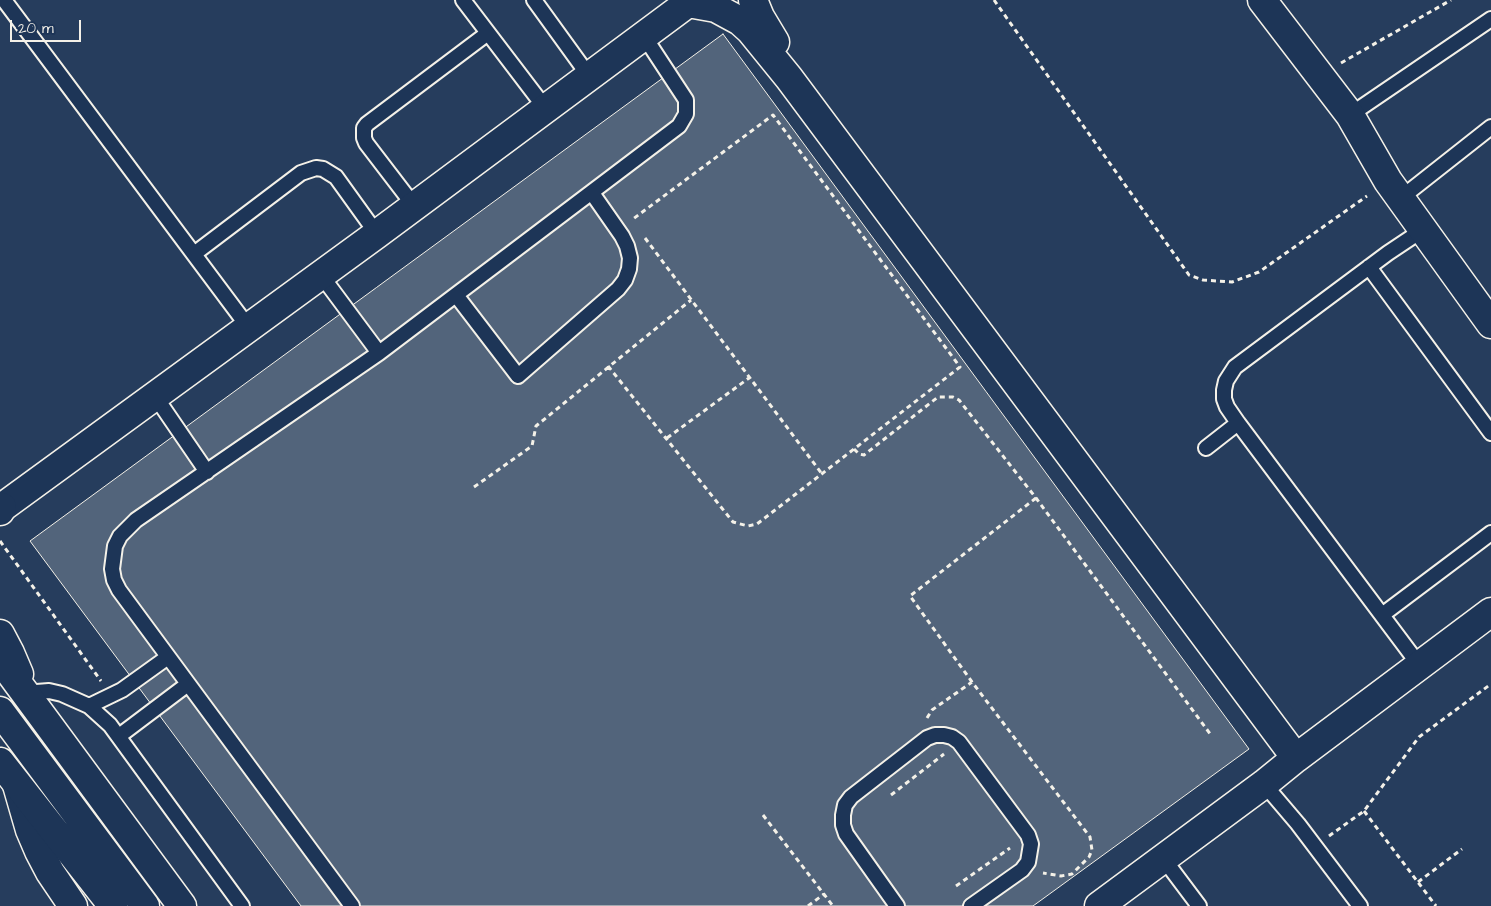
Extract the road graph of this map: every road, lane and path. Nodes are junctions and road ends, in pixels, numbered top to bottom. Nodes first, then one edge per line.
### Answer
1 (4, 0) edge
2 (463, 0) edge
3 (534, 0) edge
4 (753, 0) edge
5 (994, 0) edge
6 (1262, 0) edge
7 (1451, 0) edge
8 (690, 1) edge
9 (1491, 19) edge
10 (488, 33) junction
11 (644, 36) junction
12 (589, 76) junction
13 (1318, 76) junction
14 (789, 78) junction
15 (546, 109) junction
16 (1350, 115) junction
17 (1491, 127) edge
18 (1395, 189) junction
19 (592, 192) junction
20 (415, 206) junction
21 (632, 220) junction
22 (1424, 229) junction
23 (618, 230) junction
24 (378, 234) junction
25 (194, 254) junction
26 (1369, 267) junction
27 (321, 275) junction
28 (456, 296) junction
29 (691, 300) junction
30 (1491, 324) edge
31 (249, 328) junction
32 (379, 353) junction
33 (608, 366) junction
34 (749, 378) junction
35 (155, 396) junction
36 (1238, 423) junction
37 (1491, 433) edge
38 (667, 438) junction
39 (1206, 448) dead end
40 (854, 449) junction
41 (207, 472) junction
42 (822, 474) junction
43 (474, 487) dead end
44 (1036, 498) junction
45 (1, 509) edge
46 (1491, 532) edge
47 (0, 542) edge
48 (1491, 612) edge
49 (1382, 615) junction
50 (0, 634) edge
51 (168, 657) junction
52 (0, 659) edge
53 (1420, 666) junction
54 (972, 682) junction
55 (188, 684) junction
56 (1491, 684) edge
57 (24, 693) junction
58 (111, 696) junction
59 (89, 706) junction
60 (0, 711) edge
61 (1211, 735) dead end
62 (119, 736) junction
63 (927, 738) junction
64 (960, 742) junction
65 (1296, 758) junction
66 (0, 762) edge
67 (1264, 784) junction
68 (17, 785) junction
69 (891, 795) dead end
70 (1364, 811) junction
71 (764, 816) dead end
72 (1028, 835) junction
73 (1314, 846) junction
74 (1462, 849) dead end
75 (1163, 858) junction
76 (1022, 870) junction
77 (1418, 882) junction
78 (956, 886) dead end
79 (824, 894) junction
80 (73, 906) edge
81 (113, 906) edge
82 (145, 906) edge
83 (182, 906) edge
84 (242, 906) edge
85 (352, 906) edge
86 (808, 906) edge
87 (833, 906) edge
88 (897, 906) edge
89 (971, 906) edge
90 (1099, 906) edge
91 (1199, 906) edge
92 (1360, 906) edge
93 (1436, 906) edge

1 - 25 lane
2 - 10 lane
3 - 12 lane
4 - 14 street
5 - 18 path
6 - 13 street
7 - 13 path
8 - 11 street
8 - 14 street
9 - 16 lane
10 - 15 lane
10 - 20 lane
11 - 12 street
11 - 19 lane
12 - 15 street
13 - 16 street
14 - 65 street
15 - 20 street
16 - 18 street
17 - 18 lane
18 - 22 street
19 - 23 lane
19 - 28 lane
20 - 24 street
21 - 23 path
21 - 29 path
21 - 40 path
22 - 26 lane
22 - 30 street
23 - 28 lane
24 - 25 lane
24 - 27 street
25 - 31 lane
26 - 36 lane
26 - 37 lane
27 - 31 street
27 - 32 lane
28 - 32 lane
29 - 33 path
29 - 34 path
31 - 35 street
32 - 41 lane
33 - 38 path
33 - 43 path
34 - 38 path
34 - 42 path
35 - 41 lane
35 - 45 street
36 - 39 lane
36 - 49 lane
38 - 42 path
40 - 42 path
40 - 44 path
41 - 51 lane
44 - 54 path
44 - 61 path
46 - 49 lane
47 - 58 path
48 - 53 street
49 - 53 lane
50 - 57 street
51 - 55 lane
51 - 58 lane
52 - 57 street
53 - 65 street
54 - 63 path
54 - 76 path
55 - 62 lane
55 - 85 lane
56 - 70 path
57 - 59 lane
57 - 83 street
58 - 59 lane
59 - 62 lane
60 - 82 street
62 - 84 lane
63 - 64 lane
63 - 88 lane
64 - 69 path
64 - 72 lane
65 - 67 street
66 - 68 street
67 - 73 lane
67 - 75 street
68 - 80 street
68 - 81 street
70 - 73 path
70 - 77 path
71 - 79 path
72 - 76 lane
72 - 78 path
73 - 92 lane
74 - 77 path
75 - 90 street
75 - 91 lane
76 - 89 lane
77 - 93 path
79 - 86 path
79 - 87 path

